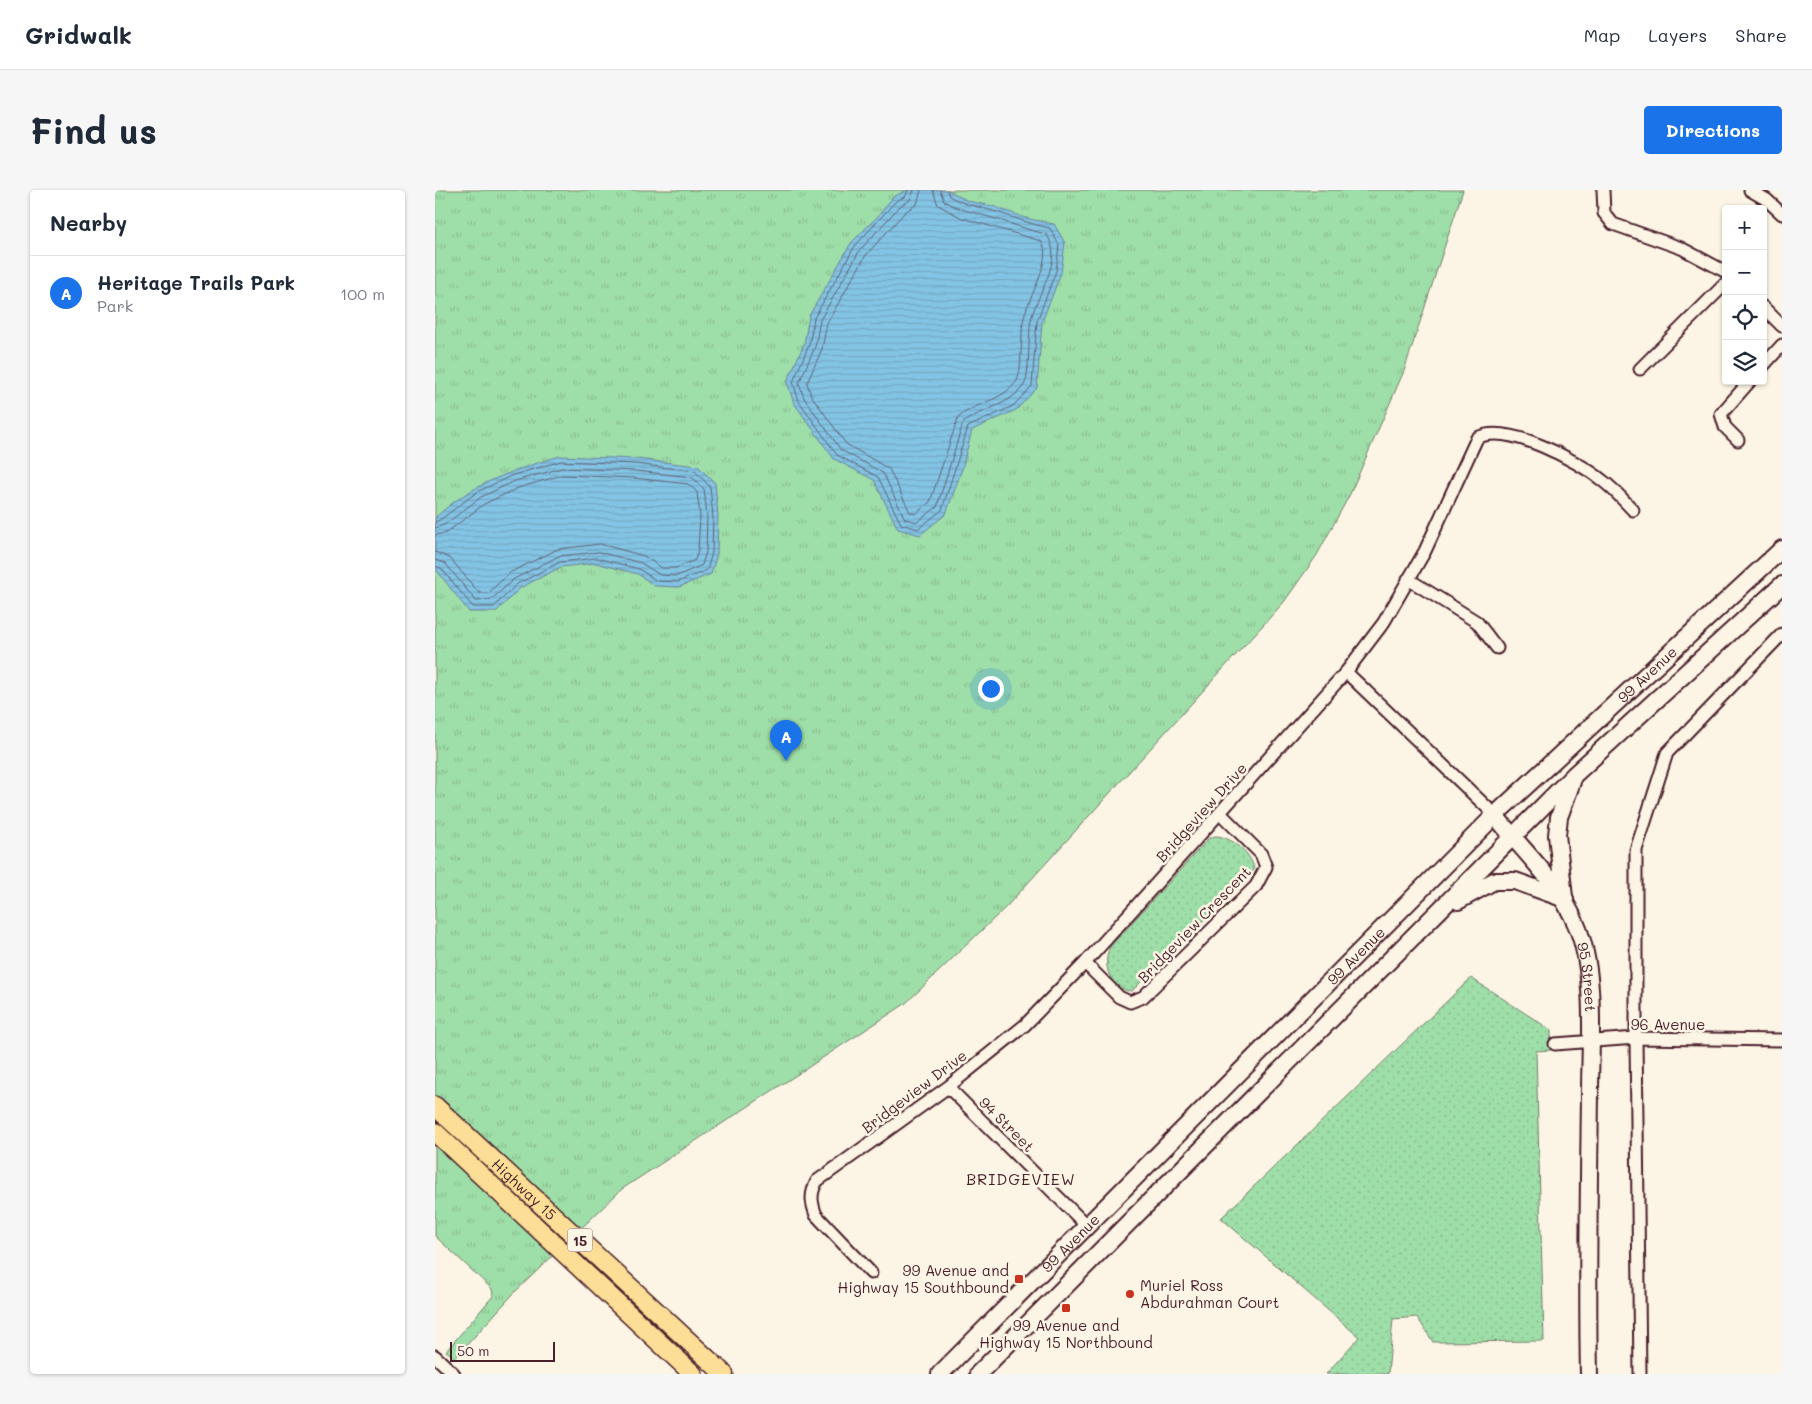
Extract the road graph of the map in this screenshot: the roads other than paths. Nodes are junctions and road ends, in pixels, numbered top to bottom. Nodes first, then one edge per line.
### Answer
1 (1603, 190) edge
2 (1750, 190) edge
3 (1782, 214) edge
4 (1722, 270) edge
5 (1722, 287) edge
6 (1767, 311) edge
7 (1782, 326) edge
8 (1782, 345) edge
9 (1767, 362) edge
10 (1640, 369) dead end
11 (1746, 385) edge
12 (1738, 440) dead end
13 (1633, 510) dead end
14 (1782, 549) edge
15 (1408, 579) junction
16 (1782, 585) edge
17 (1782, 634) edge
18 (1497, 648) dead end
19 (1346, 672) junction
20 (1575, 775) junction
21 (1220, 814) junction
22 (1495, 815) junction
23 (1513, 838) junction
24 (1565, 900) junction
25 (1442, 909) junction
26 (1085, 963) junction
27 (1636, 1038) junction
28 (1782, 1040) edge
29 (1590, 1042) junction
30 (1555, 1044) dead end
31 (947, 1086) junction
32 (435, 1106) edge
33 (435, 1132) edge
34 (1087, 1226) junction
35 (871, 1273) dead end
36 (435, 1356) edge
37 (453, 1374) edge
38 (693, 1374) edge
39 (724, 1374) edge
40 (940, 1374) edge
41 (977, 1374) edge
42 (1589, 1374) edge
43 (1640, 1374) edge

1 - 4 street
2 - 3 street
5 - 10 street
6 - 7 street
8 - 9 street
11 - 12 street
13 - 15 street, Bridgeview Drive
14 - 22 main road, 99 Avenue
15 - 18 street
15 - 19 street, Bridgeview Drive
16 - 20 main road, 99 Avenue
17 - 27 street
19 - 21 street, Bridgeview Drive
19 - 22 street, 95 Street
20 - 23 main road, 99 Avenue
20 - 24 main road
21 - 26 street, Bridgeview Drive
21 - 26 street, Bridgeview Crescent
22 - 23 main road, 95 Street
22 - 34 main road, 99 Avenue
23 - 24 main road, 95 Street
23 - 25 main road, 99 Avenue
24 - 25 main road
24 - 29 main road, 95 Street
25 - 41 main road, 99 Avenue
26 - 31 street, Bridgeview Drive
27 - 28 street, 96 Avenue
27 - 29 street, 96 Avenue
27 - 43 street
29 - 30 street, 96 Avenue
29 - 42 main road, 95 Street
31 - 34 street, 94 Street
31 - 35 street, Bridgeview Drive
32 - 39 main road, Highway 15 / 15
33 - 38 main road, Highway 15
34 - 40 main road, 99 Avenue
36 - 37 street

